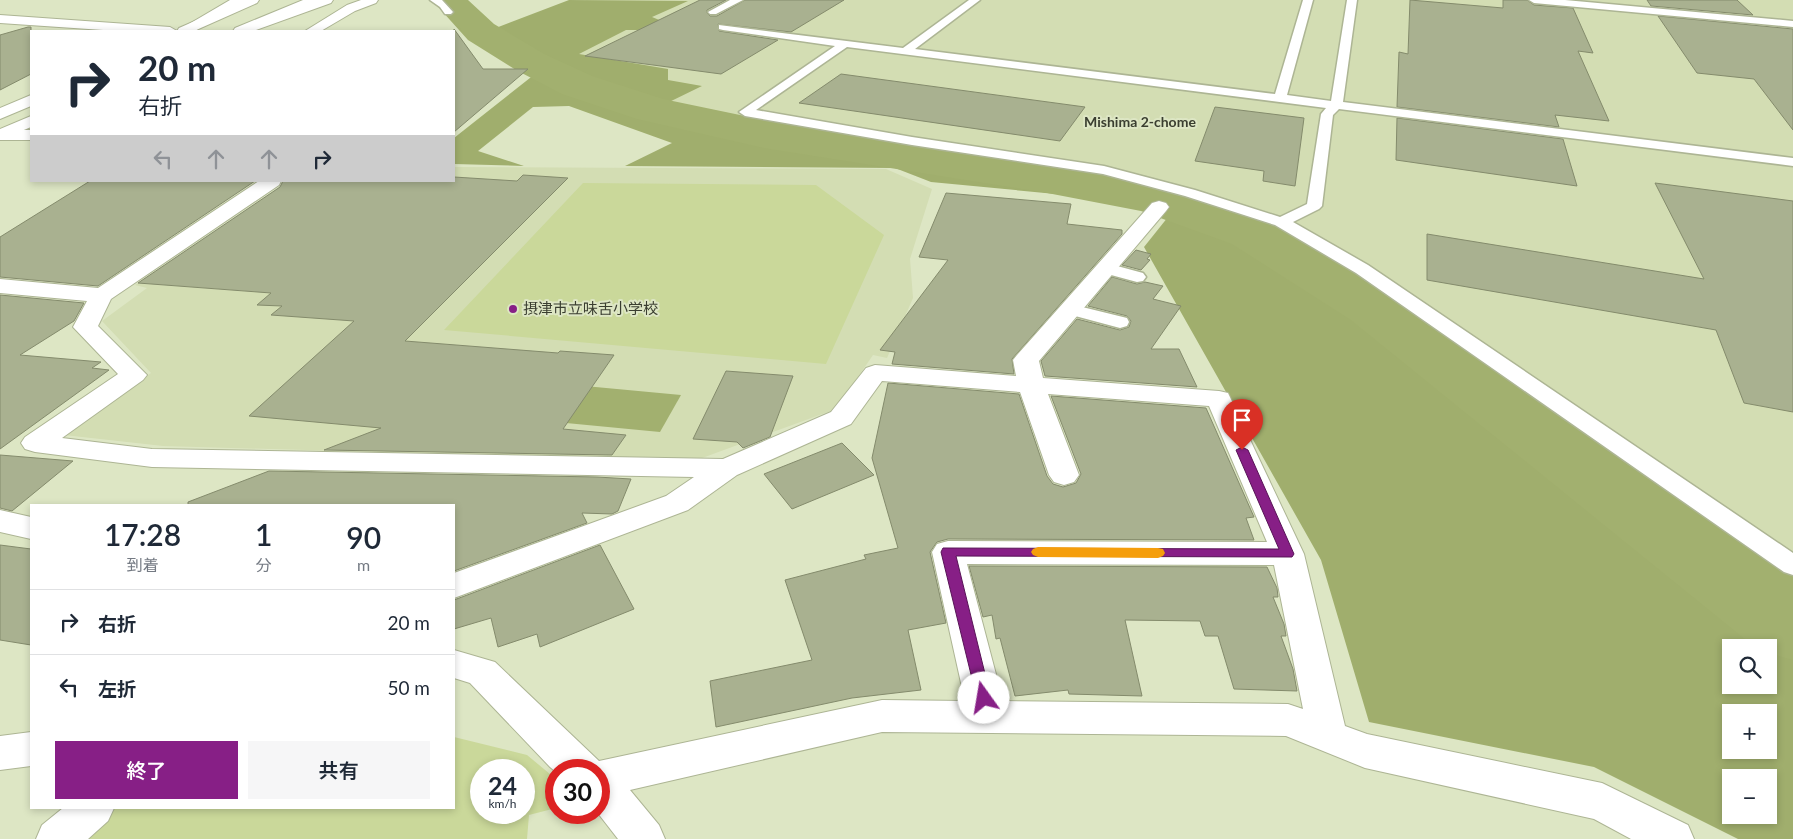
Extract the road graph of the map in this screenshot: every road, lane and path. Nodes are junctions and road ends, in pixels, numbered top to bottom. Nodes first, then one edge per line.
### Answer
1 (240, 0) edge
2 (253, 0) edge
3 (314, 0) edge
4 (327, 0) edge
5 (372, 0) edge
6 (435, 0) edge
7 (738, 0) edge
8 (975, 0) edge
9 (1308, 0) edge
10 (1352, 0) edge
11 (1534, 0) edge
12 (448, 12) dead end
13 (713, 12) dead end
14 (0, 19) edge
15 (39, 22) junction
16 (1793, 24) edge
17 (724, 28) dead end
18 (155, 30) edge
19 (186, 30) edge
20 (186, 30) edge
21 (243, 30) edge
22 (244, 30) edge
23 (314, 30) edge
24 (0, 34) edge
25 (846, 44) junction
26 (906, 51) junction
27 (1280, 98) junction
28 (30, 100) edge
29 (1336, 105) junction
30 (0, 114) edge
31 (30, 121) edge
32 (0, 135) edge
33 (30, 136) edge
34 (1793, 162) edge
35 (271, 182) edge
36 (1158, 207) dead end
37 (1280, 222) junction
38 (1106, 268) junction
39 (1137, 277) dead end
40 (0, 286) edge
41 (102, 295) junction
42 (1070, 309) junction
43 (1120, 322) dead end
44 (1031, 385) junction
45 (727, 468) junction
46 (1064, 475) dead end
47 (0, 521) edge
48 (30, 528) edge
49 (1288, 554) junction
50 (1793, 566) edge
51 (455, 586) edge
52 (455, 664) edge
53 (988, 717) junction
54 (1328, 736) junction
55 (30, 749) edge
56 (0, 753) edge
57 (568, 759) edge
58 (610, 777) edge
59 (610, 797) edge
60 (92, 809) edge
61 (57, 839) edge
62 (644, 839) edge
63 (1673, 839) edge

1 - 19 street
2 - 20 street
3 - 21 street
4 - 22 street
5 - 23 street
6 - 12 lane
7 - 13 lane
8 - 26 lane
9 - 27 lane
10 - 29 lane
11 - 16 lane
14 - 15 street
15 - 18 street
15 - 24 street
17 - 25 lane
25 - 26 lane
25 - 37 lane
26 - 27 lane
27 - 29 lane
28 - 30 street
29 - 34 lane
29 - 37 lane
31 - 32 street
32 - 33 street
35 - 41 street
36 - 38 street
37 - 50 lane
38 - 39 lane
38 - 42 street
40 - 41 street
41 - 45 street
42 - 43 lane
42 - 44 street
44 - 45 street
44 - 46 street
44 - 49 street
45 - 51 street
47 - 48 street
49 - 53 street
49 - 54 street
52 - 57 street
53 - 54 street
53 - 58 street
54 - 63 street
55 - 56 street
59 - 62 street
60 - 61 street

